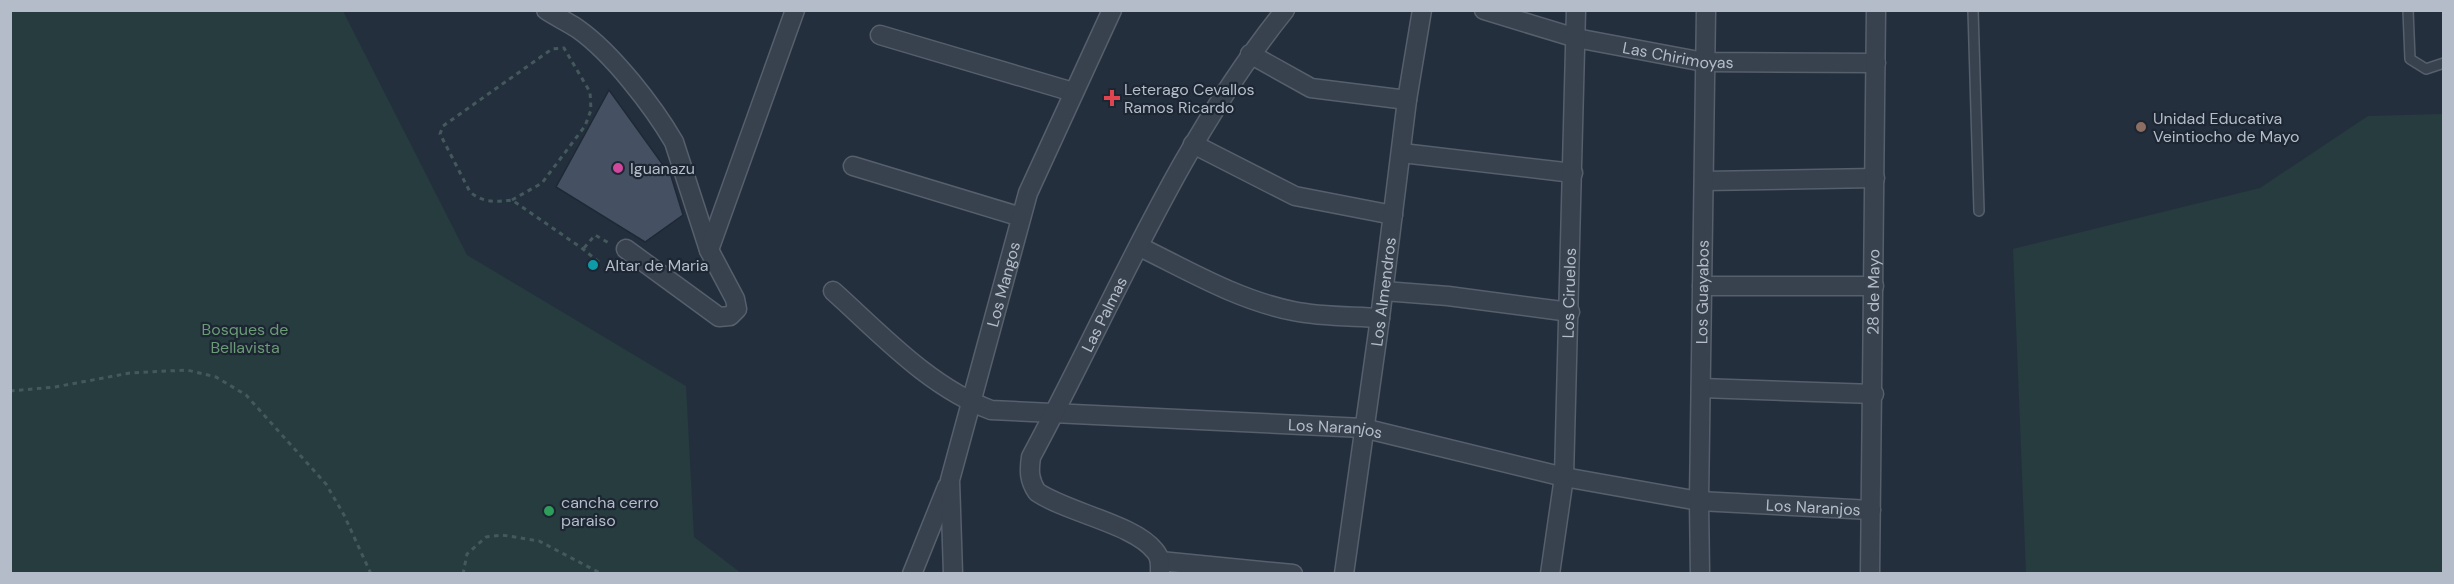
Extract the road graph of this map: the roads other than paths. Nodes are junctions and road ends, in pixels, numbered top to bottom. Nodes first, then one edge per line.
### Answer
1 (546, 10) edge
2 (795, 10) edge
3 (1112, 10) edge
4 (1285, 10) edge
5 (1422, 10) edge
6 (1484, 10) edge
7 (1576, 10) edge
8 (1706, 10) edge
9 (1876, 10) edge
10 (1973, 10) edge
11 (2408, 10) edge
12 (880, 35) dead end
13 (1576, 38) junction
14 (1250, 54) junction
15 (1704, 62) junction
16 (1876, 63) junction
17 (2444, 63) edge
18 (1073, 92) junction
19 (1407, 100) junction
20 (1193, 144) junction
21 (1402, 153) junction
22 (853, 166) dead end
23 (1573, 173) junction
24 (1875, 178) junction
25 (1704, 181) junction
26 (1979, 211) dead end
27 (1393, 215) junction
28 (1021, 217) junction
29 (1140, 247) junction
30 (626, 249) road end
31 (709, 250) junction
32 (1702, 285) junction
33 (1874, 286) junction
34 (833, 291) dead end
35 (1384, 291) junction
36 (1570, 312) junction
37 (1380, 318) junction
38 (1701, 388) junction
39 (1874, 394) junction
40 (971, 403) junction
41 (1053, 415) junction
42 (1364, 428) junction
43 (1564, 477) junction
44 (950, 480) junction
45 (1699, 501) junction
46 (1872, 510) junction
47 (1160, 567) edge
48 (912, 573) edge
49 (953, 573) edge
50 (1293, 573) edge
51 (1344, 573) edge
52 (1550, 573) edge
53 (1700, 573) edge
54 (1870, 573) edge

1 - 31 street
2 - 31 street
3 - 18 street, Los Mangos
4 - 14 street, Las Palmas
5 - 19 street, Los Almendros
6 - 13 street, Las Chirimoyas
7 - 13 street, Los Ciruelos
8 - 15 street, Los Guayabos
9 - 16 street, 28 de Mayo
10 - 26 lane
11 - 17 lane
12 - 18 street
13 - 15 street, Las Chirimoyas
13 - 23 street, Los Ciruelos
14 - 19 street
14 - 20 street, Las Palmas
15 - 16 street, Las Chirimoyas
15 - 25 street, Los Guayabos
16 - 24 street, 28 de Mayo
18 - 28 street, Los Mangos
19 - 21 street, Los Almendros
20 - 27 street
20 - 29 street, Las Palmas
21 - 23 street
21 - 27 street, Los Almendros
22 - 28 street
23 - 36 street, Los Ciruelos
24 - 25 street
24 - 33 street, 28 de Mayo
25 - 32 street, Los Guayabos
27 - 35 street, Los Almendros
28 - 40 street, Los Mangos
29 - 37 street
29 - 41 street, Las Palmas
30 - 31 street
32 - 33 street
32 - 38 street, Los Guayabos
33 - 39 street, 28 de Mayo
34 - 40 street, Los Naranjos
35 - 36 street
35 - 37 street, Los Almendros
36 - 43 street, Los Ciruelos
37 - 42 street, Los Almendros
38 - 39 street
38 - 45 street, Los Guayabos
39 - 46 street, 28 de Mayo
40 - 41 street, Los Naranjos
40 - 44 street, Los Mangos
41 - 42 street, Los Naranjos
41 - 47 street, Las Palmas
42 - 43 street, Los Naranjos
42 - 51 street, Los Almendros
43 - 45 street, Los Naranjos
43 - 52 street, Los Ciruelos
44 - 48 street
44 - 49 street, Los Mangos
45 - 46 street, Los Naranjos
45 - 53 street, Los Guayabos
46 - 54 street, 28 de Mayo
47 - 50 street

